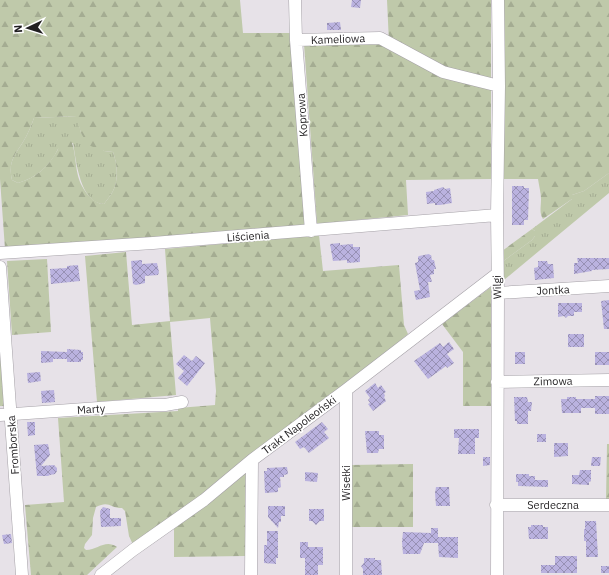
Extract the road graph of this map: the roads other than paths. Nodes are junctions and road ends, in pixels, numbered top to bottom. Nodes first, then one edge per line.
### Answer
1 (295, 0) edge
2 (498, 0) edge
3 (296, 40) junction
4 (499, 86) junction
5 (496, 215) junction
6 (311, 231) junction
7 (0, 253) edge
8 (0, 267) edge
9 (497, 274) junction
10 (609, 286) edge
11 (498, 293) junction
12 (609, 380) edge
13 (497, 382) junction
14 (346, 390) junction
15 (182, 402) dead end
16 (5, 414) edge
17 (252, 460) junction
18 (496, 505) junction
19 (609, 505) edge
20 (22, 575) edge
21 (101, 575) edge
22 (251, 575) edge
23 (346, 575) edge
24 (496, 575) edge

1 - 3 street, Koprowa
2 - 4 street, Wilgi
3 - 4 street, Kameliowa
3 - 6 street, Koprowa
4 - 5 street, Wilgi
5 - 6 street, Liścienia
5 - 9 street, Wilgi
6 - 7 street, Liścienia
8 - 16 street, Fromborska
9 - 11 street, Wilgi
9 - 14 street, Trakt Napoleoński
10 - 11 street, Jontka
11 - 13 street, Wilgi
12 - 13 street, Zimowa
13 - 18 street, Wilgi
14 - 17 street, Trakt Napoleoński
14 - 23 street, Wisełki
15 - 16 street, Marty
16 - 20 street, Fromborska
17 - 21 street, Trakt Napoleoński
17 - 22 street
18 - 19 street, Serdeczna
18 - 24 street, Wilgi

